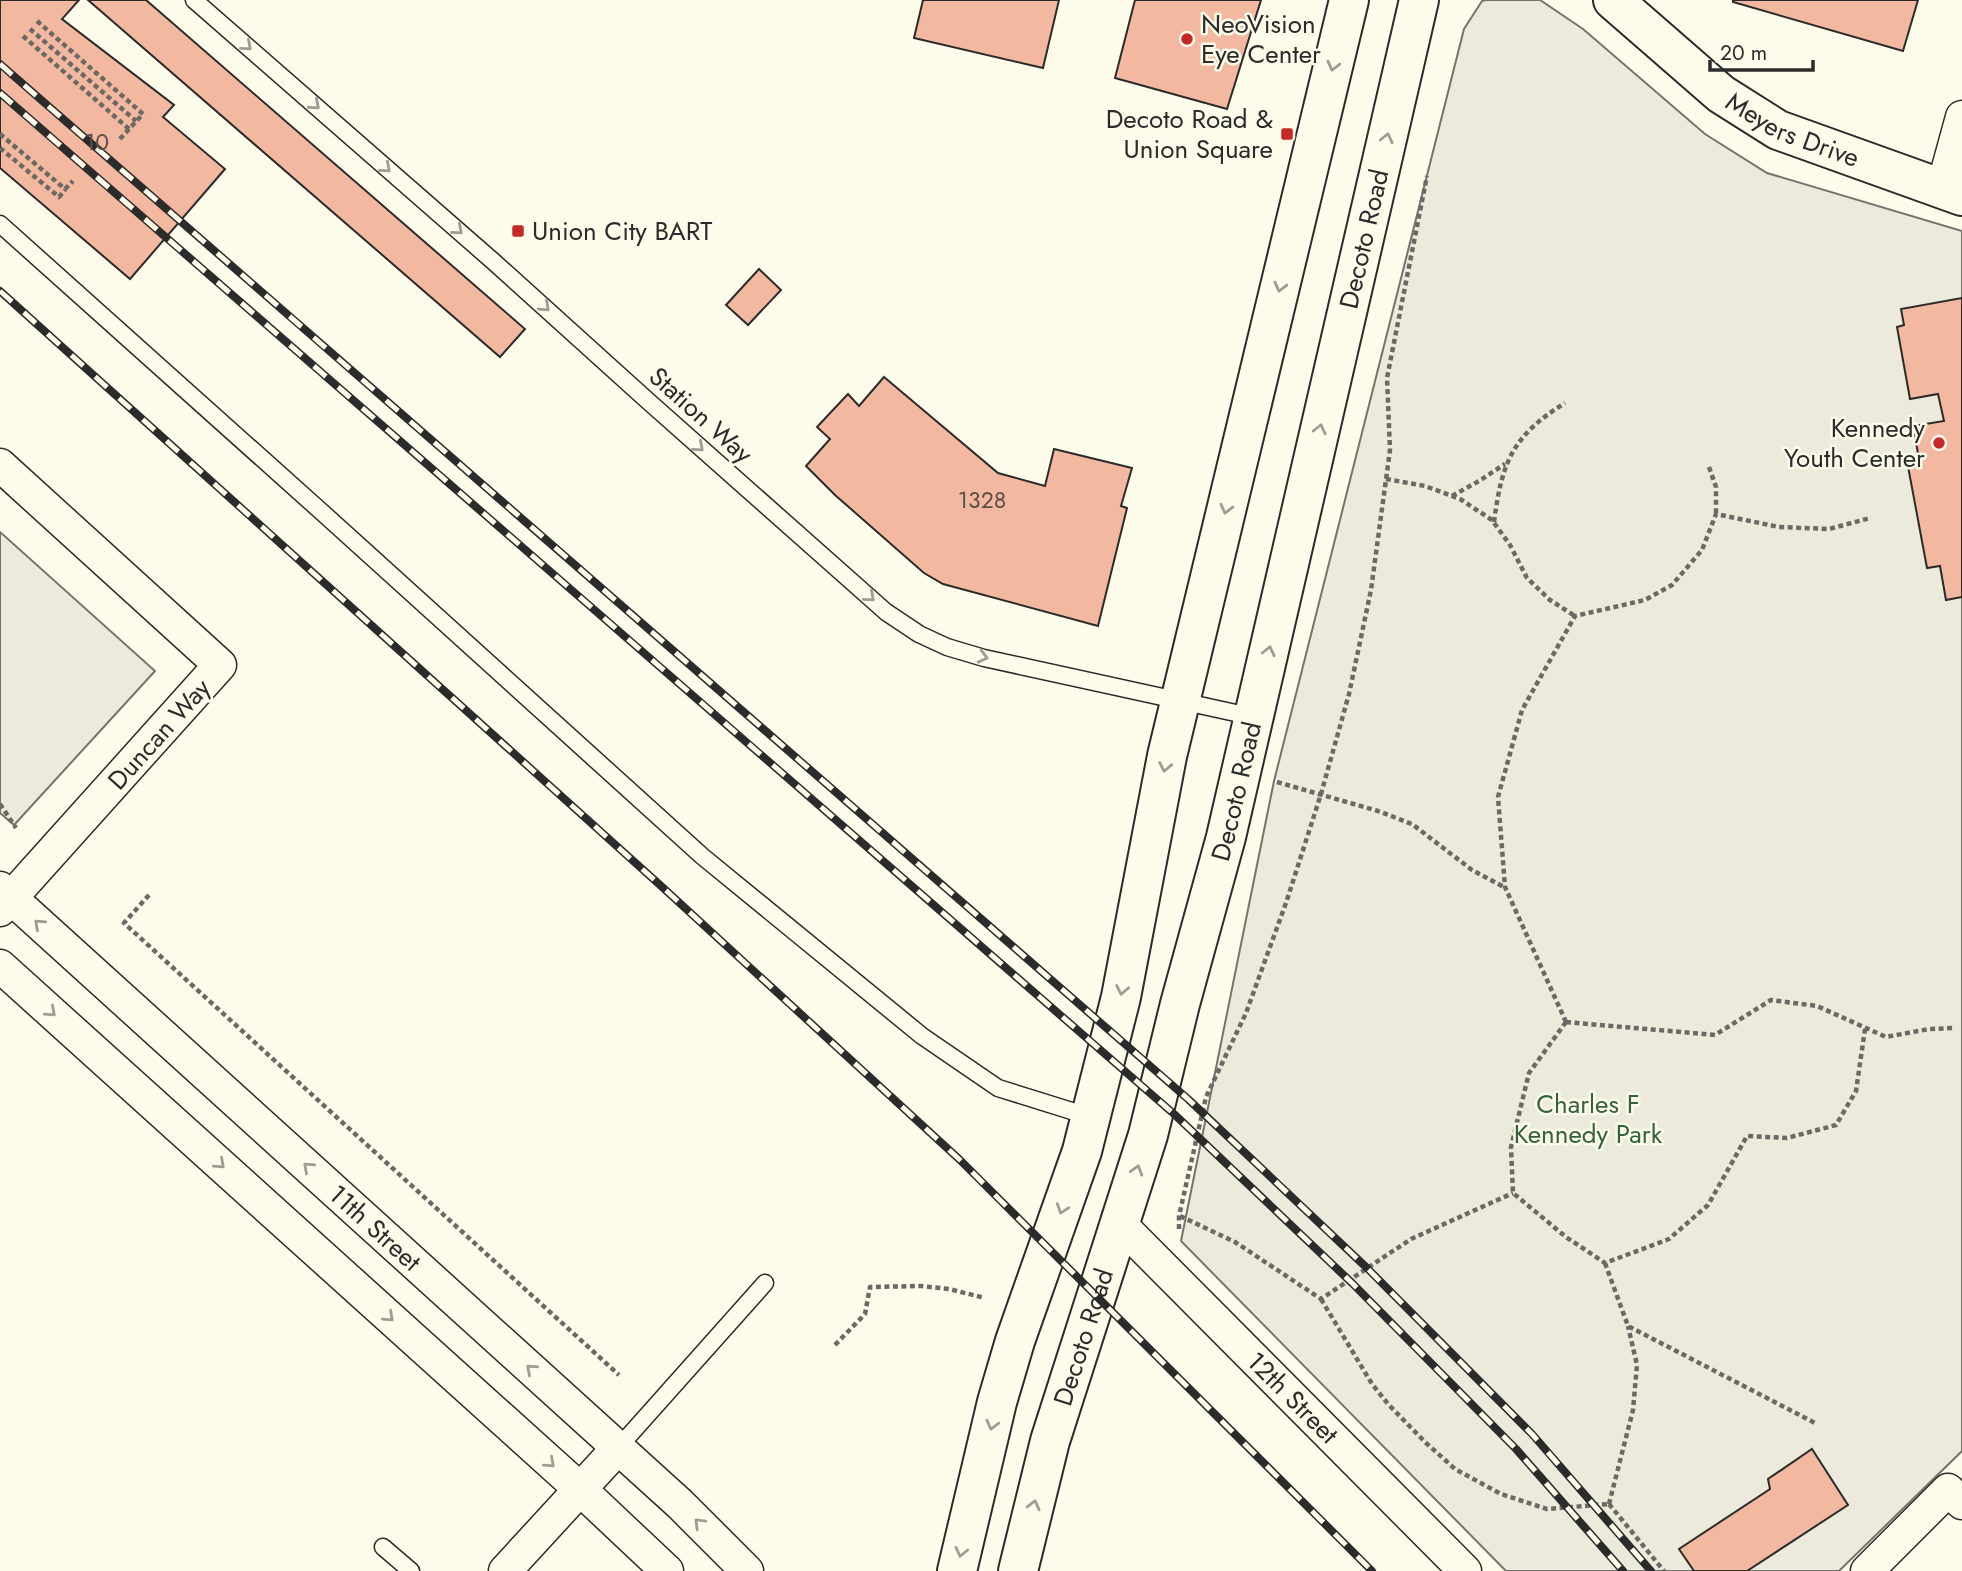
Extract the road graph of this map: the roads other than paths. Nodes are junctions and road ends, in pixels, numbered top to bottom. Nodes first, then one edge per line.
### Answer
1 (194, 0) edge
2 (1349, 0) edge
3 (1419, 0) edge
4 (1613, 0) edge
5 (1962, 117) edge
6 (1952, 193) edge
7 (0, 224) edge
8 (0, 465) edge
9 (1180, 700) junction
10 (1254, 717) junction
11 (4, 899) edge
12 (0, 966) edge
13 (1091, 1117) junction
14 (1121, 1224) junction
15 (765, 1283) dead end
16 (618, 1448) junction
17 (581, 1490) junction
18 (1957, 1490) edge
19 (383, 1546) dead end
20 (411, 1571) edge
21 (505, 1571) edge
22 (667, 1571) edge
23 (747, 1571) edge
24 (957, 1571) edge
25 (1018, 1571) edge
26 (1465, 1571) edge
27 (1867, 1571) edge

1 -> 9 lane, Station Way
2 -> 9 main road
10 -> 3 main road, Decoto Road
4 - 6 main road, Meyers Drive
5 - 6 street
7 - 13 lane
8 - 11 street, Duncan Way
9 - 10 lane, Station Way
9 -> 13 main road
14 -> 10 main road, Decoto Road
16 -> 11 street, 11th Street
12 -> 17 street
13 -> 24 main road
25 -> 14 main road, Decoto Road
14 - 26 street, 12th Street
15 - 16 lane
16 - 17 street
23 -> 16 street, 11th Street
17 - 21 street
17 - 22 street
18 - 27 street
19 - 20 lane

